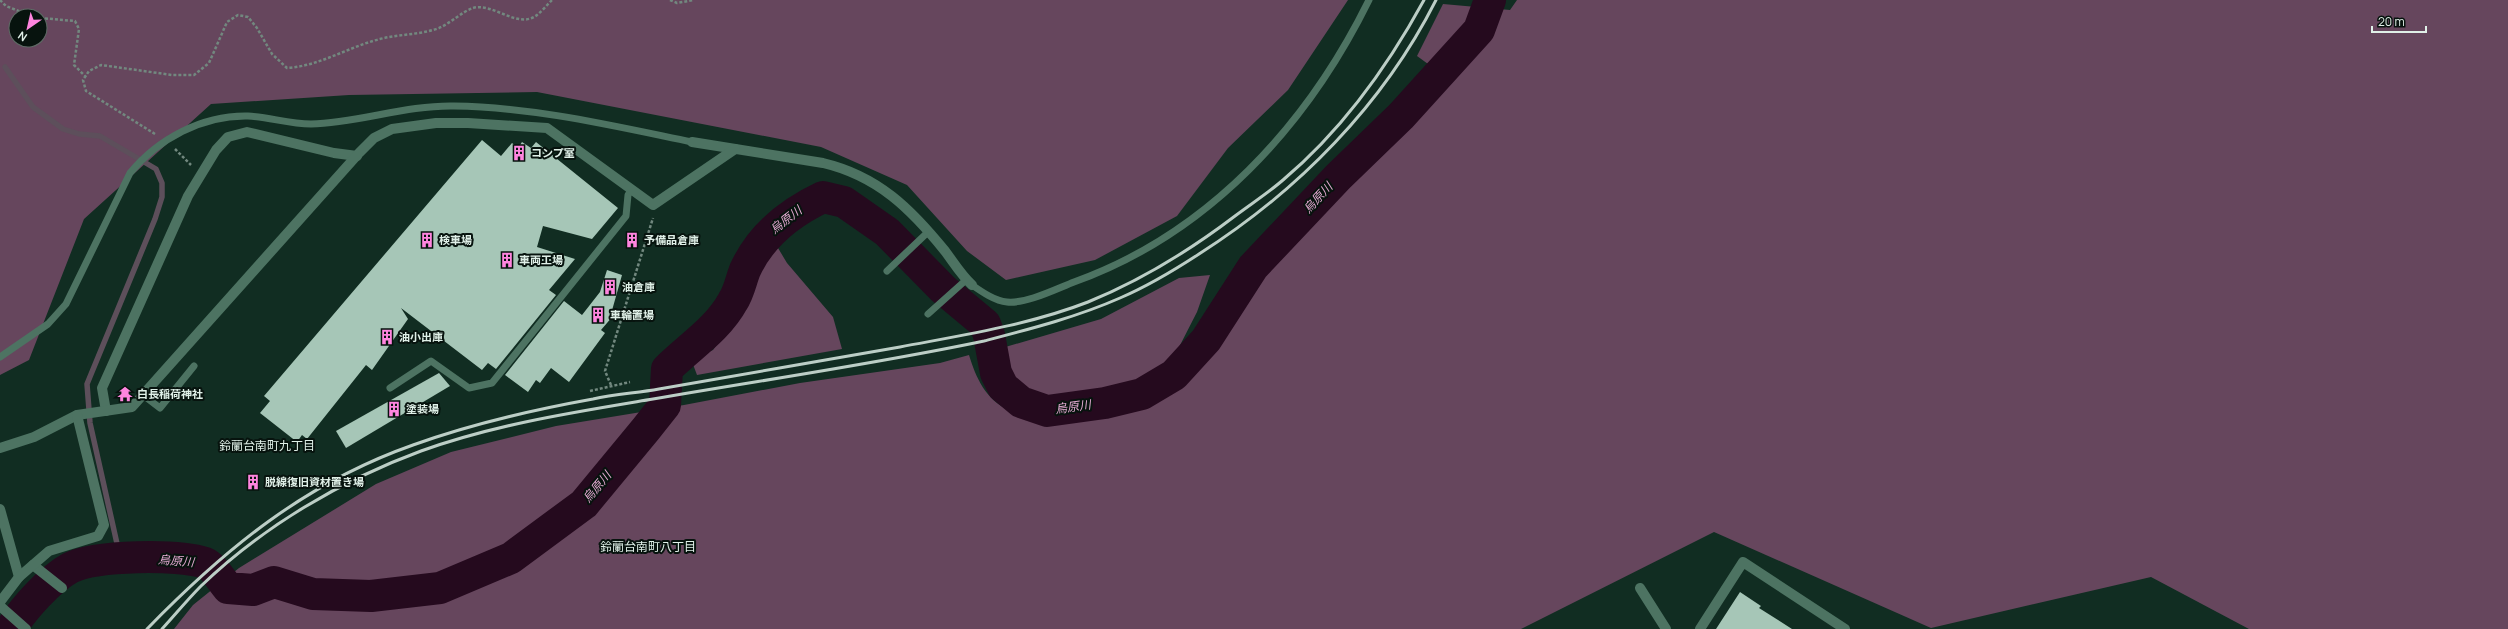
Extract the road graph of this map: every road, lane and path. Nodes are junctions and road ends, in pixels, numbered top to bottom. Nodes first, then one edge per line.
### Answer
1 (0, 0) edge
2 (552, 0) edge
3 (670, 0) edge
4 (694, 0) edge
5 (1369, 0) edge
6 (11, 8) edge
7 (48, 19) edge
8 (86, 77) junction
9 (165, 140) junction
10 (692, 142) joint
11 (735, 149) junction
12 (357, 156) junction
13 (201, 174) junction
14 (631, 190) junction
15 (653, 205) junction
16 (925, 234) junction
17 (887, 271) dead end
18 (966, 284) junction
19 (928, 314) dead end
20 (0, 357) edge
21 (194, 366) dead end
22 (630, 382) dead end
23 (611, 385) junction
24 (390, 388) dead end
25 (590, 391) dead end
26 (143, 395) junction
27 (106, 411) junction
28 (77, 415) junction
29 (0, 448) edge
30 (0, 510) edge
31 (35, 567) junction
32 (18, 577) junction
33 (62, 588) dead end
34 (1640, 588) dead end
35 (1, 605) edge
36 (26, 629) edge
37 (1666, 629) edge
38 (1700, 629) edge
39 (1845, 629) edge

1 - 6 path
2 - 8 path
3 - 4 path
5 - 18 lane
7 - 8 path
8 - 9 path
9 - 10 lane
9 - 13 path
9 - 20 lane
10 - 11 street
11 - 15 street
11 - 16 street
12 - 13 street
12 - 14 street
12 - 26 street
13 - 27 street
14 - 15 street
14 - 24 lane
15 - 23 path
16 - 17 lane
16 - 18 street
18 - 19 lane
21 - 26 lane
22 - 23 path
23 - 25 path
26 - 27 street
27 - 28 street
28 - 29 street
28 - 31 street
30 - 32 street
31 - 32 street
31 - 33 street
32 - 35 street
34 - 37 street
35 - 36 street
38 - 39 street

